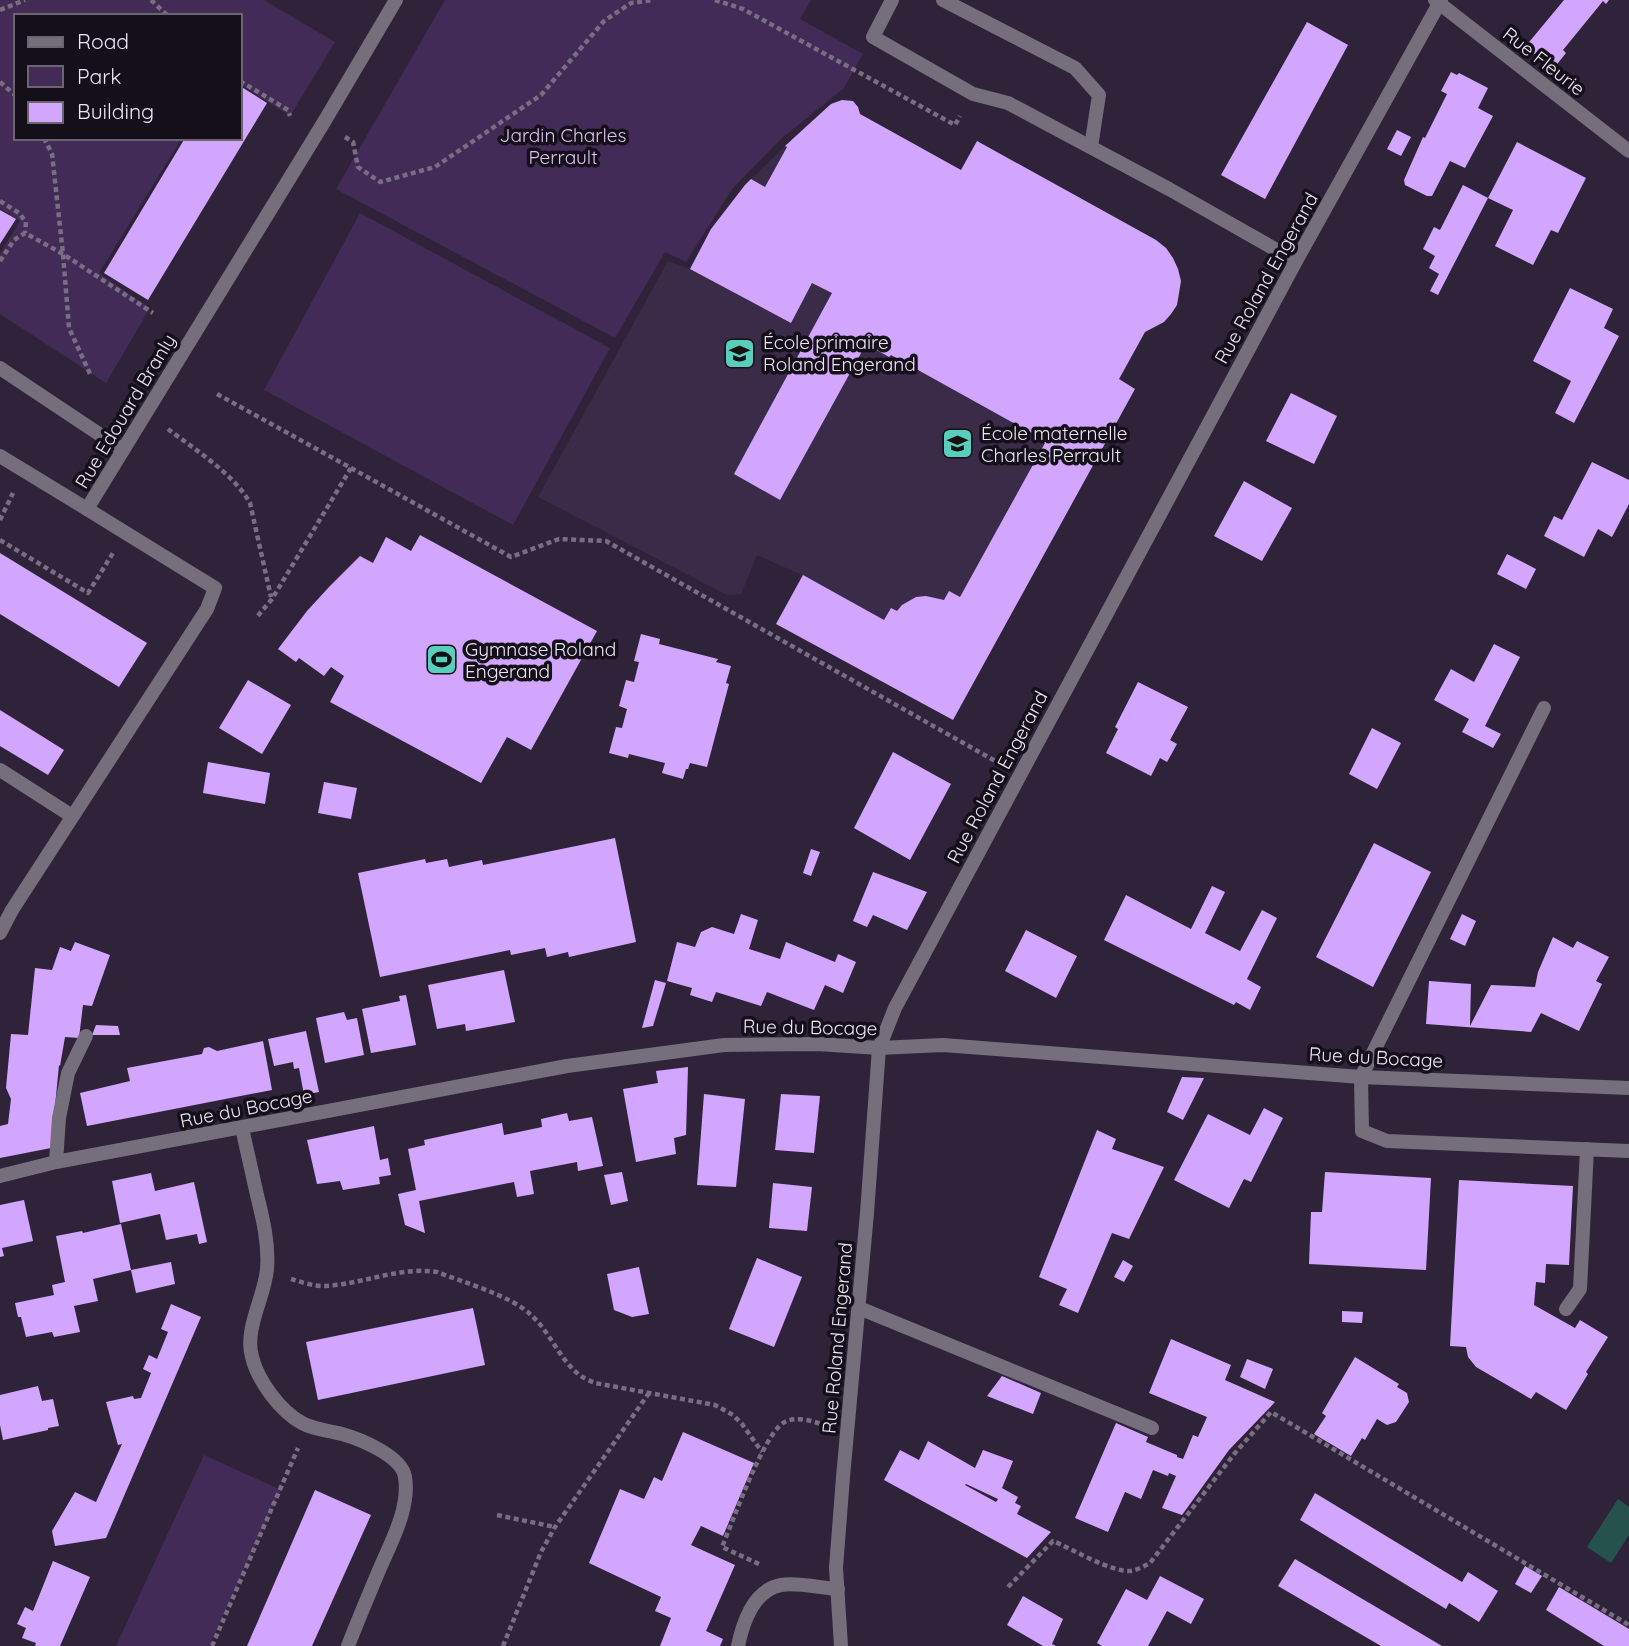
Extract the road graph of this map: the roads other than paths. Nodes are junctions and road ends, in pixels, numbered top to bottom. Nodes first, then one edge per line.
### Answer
1 (396, 0) edge
2 (892, 0) edge
3 (943, 0) edge
4 (1438, 1) edge
5 (1091, 147) junction
6 (1629, 152) edge
7 (1296, 261) junction
8 (0, 368) edge
9 (123, 450) junction
10 (0, 456) edge
11 (87, 509) junction
12 (1544, 708) dead end
13 (0, 770) edge
14 (72, 816) junction
15 (0, 933) edge
16 (86, 1036) dead end
17 (879, 1048) junction
18 (1361, 1077) junction
19 (1629, 1088) edge
20 (242, 1128) junction
21 (1587, 1149) junction
22 (1629, 1151) edge
23 (56, 1162) junction
24 (0, 1175) edge
25 (859, 1308) junction
26 (1566, 1309) dead end
27 (1152, 1428) dead end
28 (838, 1590) junction
29 (348, 1646) edge
30 (738, 1646) edge
31 (841, 1646) edge

1 - 9 street, Rue Edouard Branly
2 - 5 street
3 - 5 street
4 - 6 street, Rue Fleurie
4 - 7 street, Rue Roland Engerand
5 - 7 street
7 - 17 street, Rue Roland Engerand
8 - 9 street
9 - 11 street, Rue Edouard Branly
10 - 11 street
11 - 14 street, Rue Edouard Branly
12 - 18 street
13 - 14 street
14 - 15 street, Rue Edouard Branly
16 - 23 street
17 - 18 street, Rue du Bocage
17 - 20 street, Rue du Bocage
17 - 25 street, Rue Roland Engerand
18 - 19 street, Rue du Bocage
18 - 21 street
20 - 23 street, Rue du Bocage
20 - 29 street
21 - 22 street
21 - 26 street
23 - 24 street, Rue du Bocage
25 - 27 street
25 - 28 street, Rue Roland Engerand
28 - 30 street
28 - 31 street, Rue Roland Engerand

